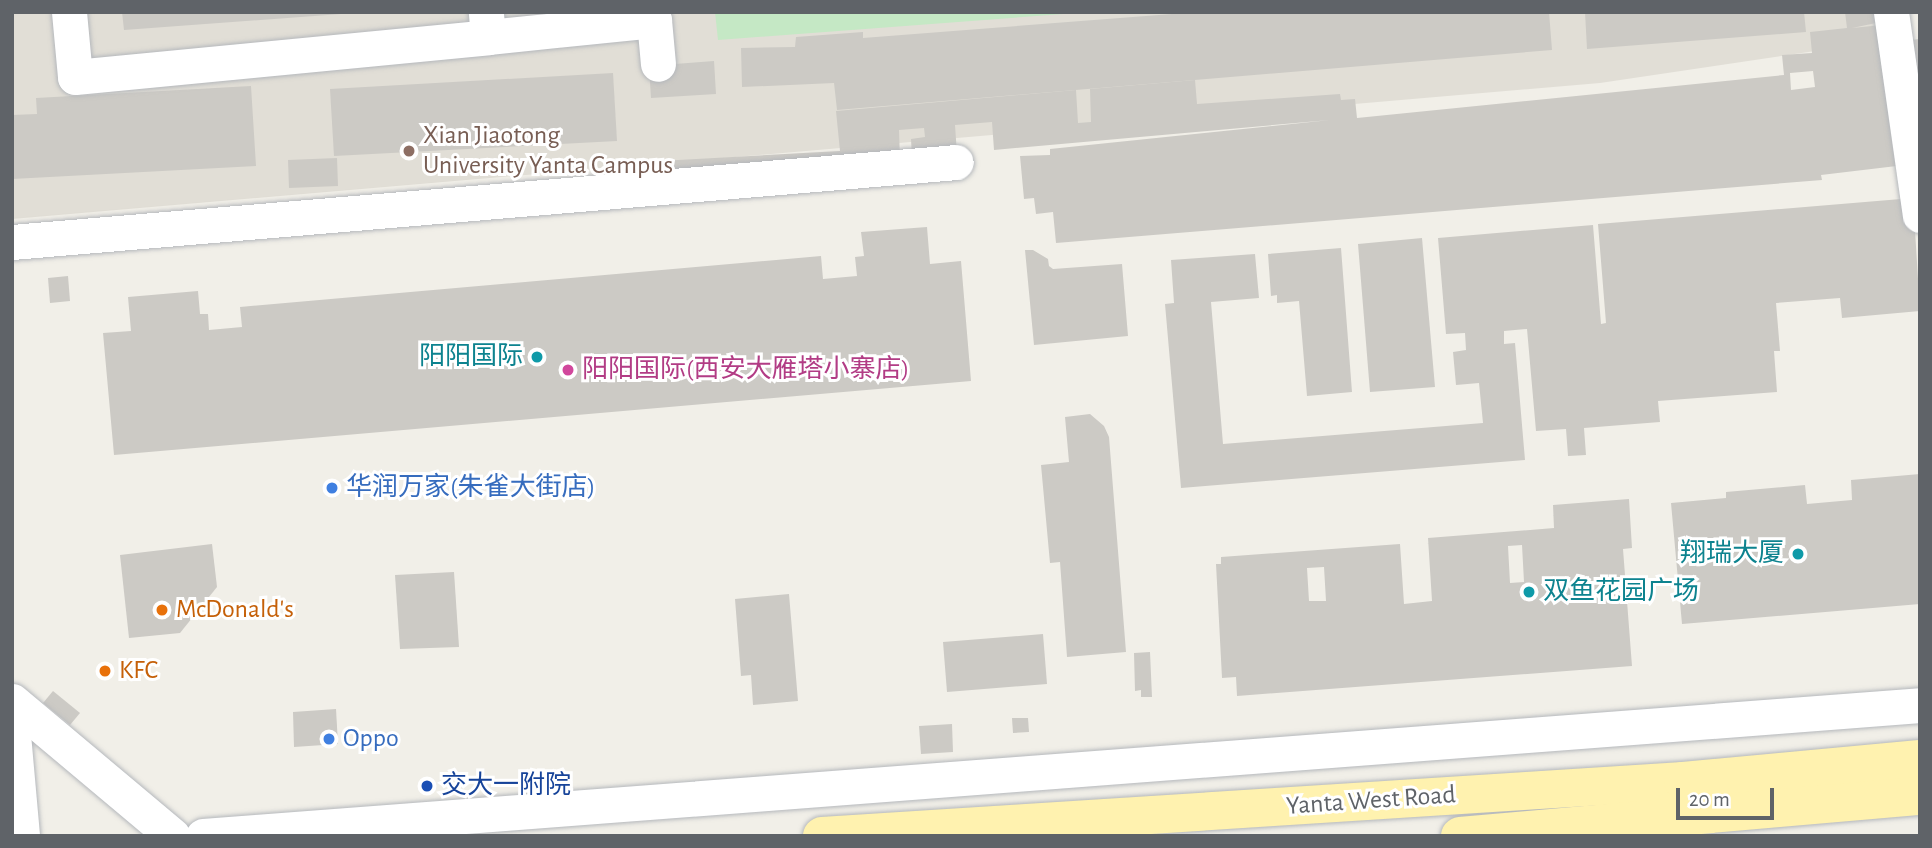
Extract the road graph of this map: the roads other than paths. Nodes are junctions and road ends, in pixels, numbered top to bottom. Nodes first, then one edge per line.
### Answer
1 (69, 12) edge
2 (1901, 20) edge
3 (487, 25) edge
4 (658, 64) dead end
5 (957, 162) dead end
6 (1919, 206) edge
7 (12, 242) edge
8 (12, 701) edge
9 (1920, 705) edge
10 (12, 723) edge
11 (1920, 759) edge
12 (1920, 796) edge
13 (22, 836) edge
14 (173, 836) edge
15 (203, 836) edge
16 (822, 836) edge
17 (1460, 836) edge

1 - 3 street
2 - 6 street
3 - 4 street
5 - 7 street
8 - 14 street
9 - 15 street
10 - 13 street
11 - 16 main road, Yanta West Road
12 - 17 main road, Yanta West Road

